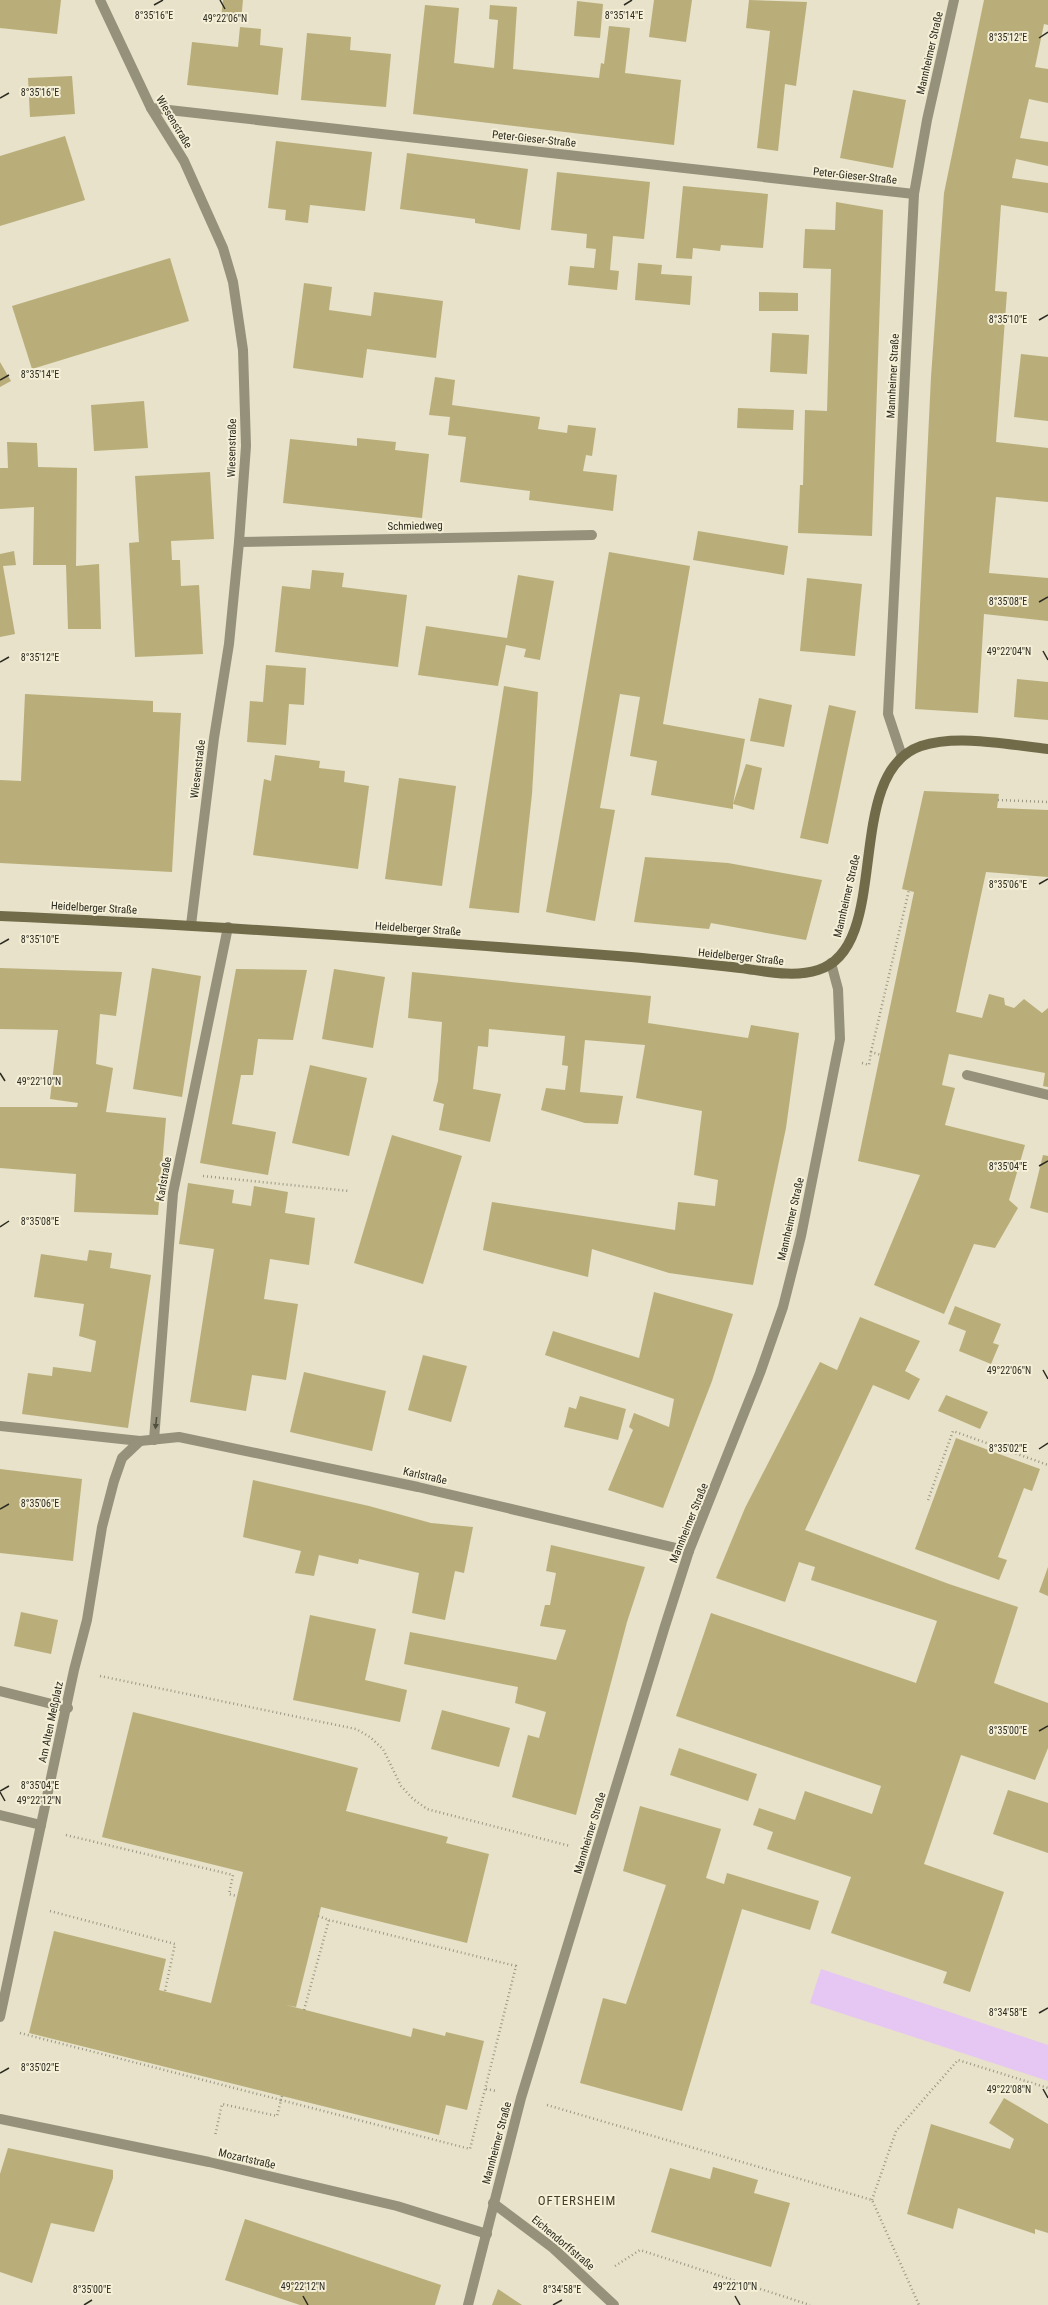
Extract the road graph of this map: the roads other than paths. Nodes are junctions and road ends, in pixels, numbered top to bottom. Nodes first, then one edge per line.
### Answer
1 (100, 0) edge
2 (954, 0) edge
3 (151, 108) junction
4 (914, 194) junction
5 (592, 535) dead end
6 (239, 542) junction
7 (1048, 749) edge
8 (902, 756) junction
9 (0, 916) edge
10 (191, 925) junction
11 (228, 927) junction
12 (831, 964) junction
13 (967, 1075) dead end
14 (1048, 1095) edge
15 (0, 1426) edge
16 (154, 1440) junction
17 (140, 1441) junction
18 (689, 1551) junction
19 (0, 1691) edge
20 (68, 1708) junction
21 (0, 1815) edge
22 (40, 1827) junction
23 (0, 2017) edge
24 (0, 2119) edge
25 (493, 2203) junction
26 (487, 2234) junction
27 (468, 2305) edge
28 (614, 2305) edge

1 - 3 street, Wiesenstraße
2 - 4 street, Mannheimer Straße
3 - 4 street, Peter-Gieser-Straße
3 - 6 street, Wiesenstraße
4 - 8 street, Mannheimer Straße
5 - 6 street, Schmiedweg
6 - 10 street, Wiesenstraße
7 - 8 street, Mannheimer Straße
8 - 12 street, Mannheimer Straße
9 - 10 street, Heidelberger Straße
10 - 11 street, Heidelberger Straße
11 - 12 street, Heidelberger Straße
11 -> 16 street, Karlstraße
12 - 18 street, Mannheimer Straße
13 - 14 street
15 - 17 street, Karlstraße
16 - 17 street, Karlstraße
16 - 18 street, Karlstraße
17 - 20 street, Am Alten Meßplatz
18 - 25 street, Mannheimer Straße
19 - 20 street
20 - 22 street, Am Alten Meßplatz
21 - 22 street
22 - 23 street, Am Alten Meßplatz
24 - 26 street, Mozartstraße
25 - 26 street, Mannheimer Straße
25 - 28 street, Eichendorffstraße
26 - 27 street, Mannheimer Straße

